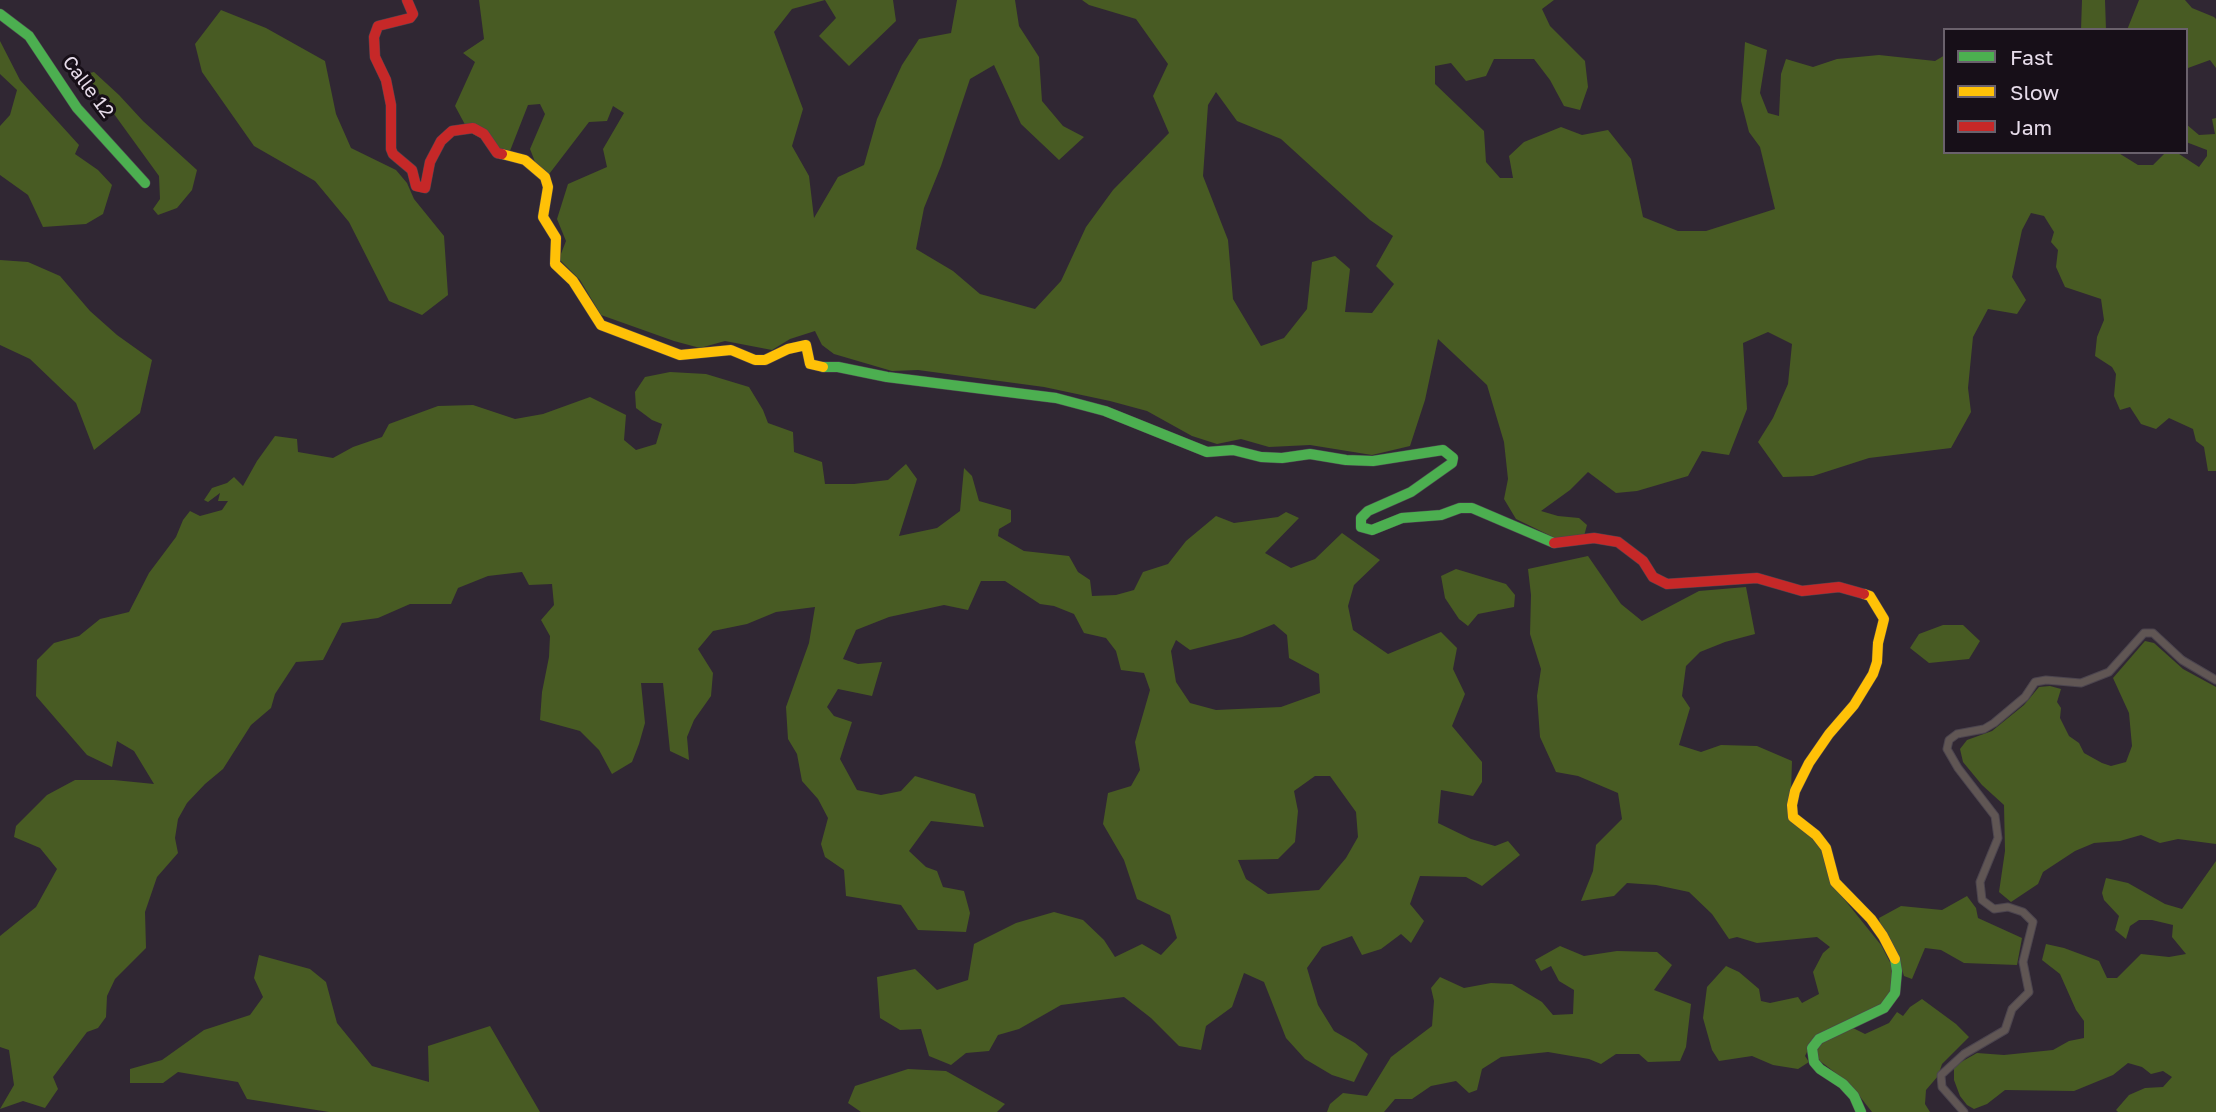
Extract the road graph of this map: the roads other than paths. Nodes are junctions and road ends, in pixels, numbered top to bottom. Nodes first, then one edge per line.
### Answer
1 (407, 0) edge
2 (0, 14) edge
3 (145, 183) dead end
4 (2216, 680) edge
5 (1861, 1112) edge
6 (1964, 1112) edge

1 - 5 street
2 - 3 street, Calle 12
4 - 6 street

